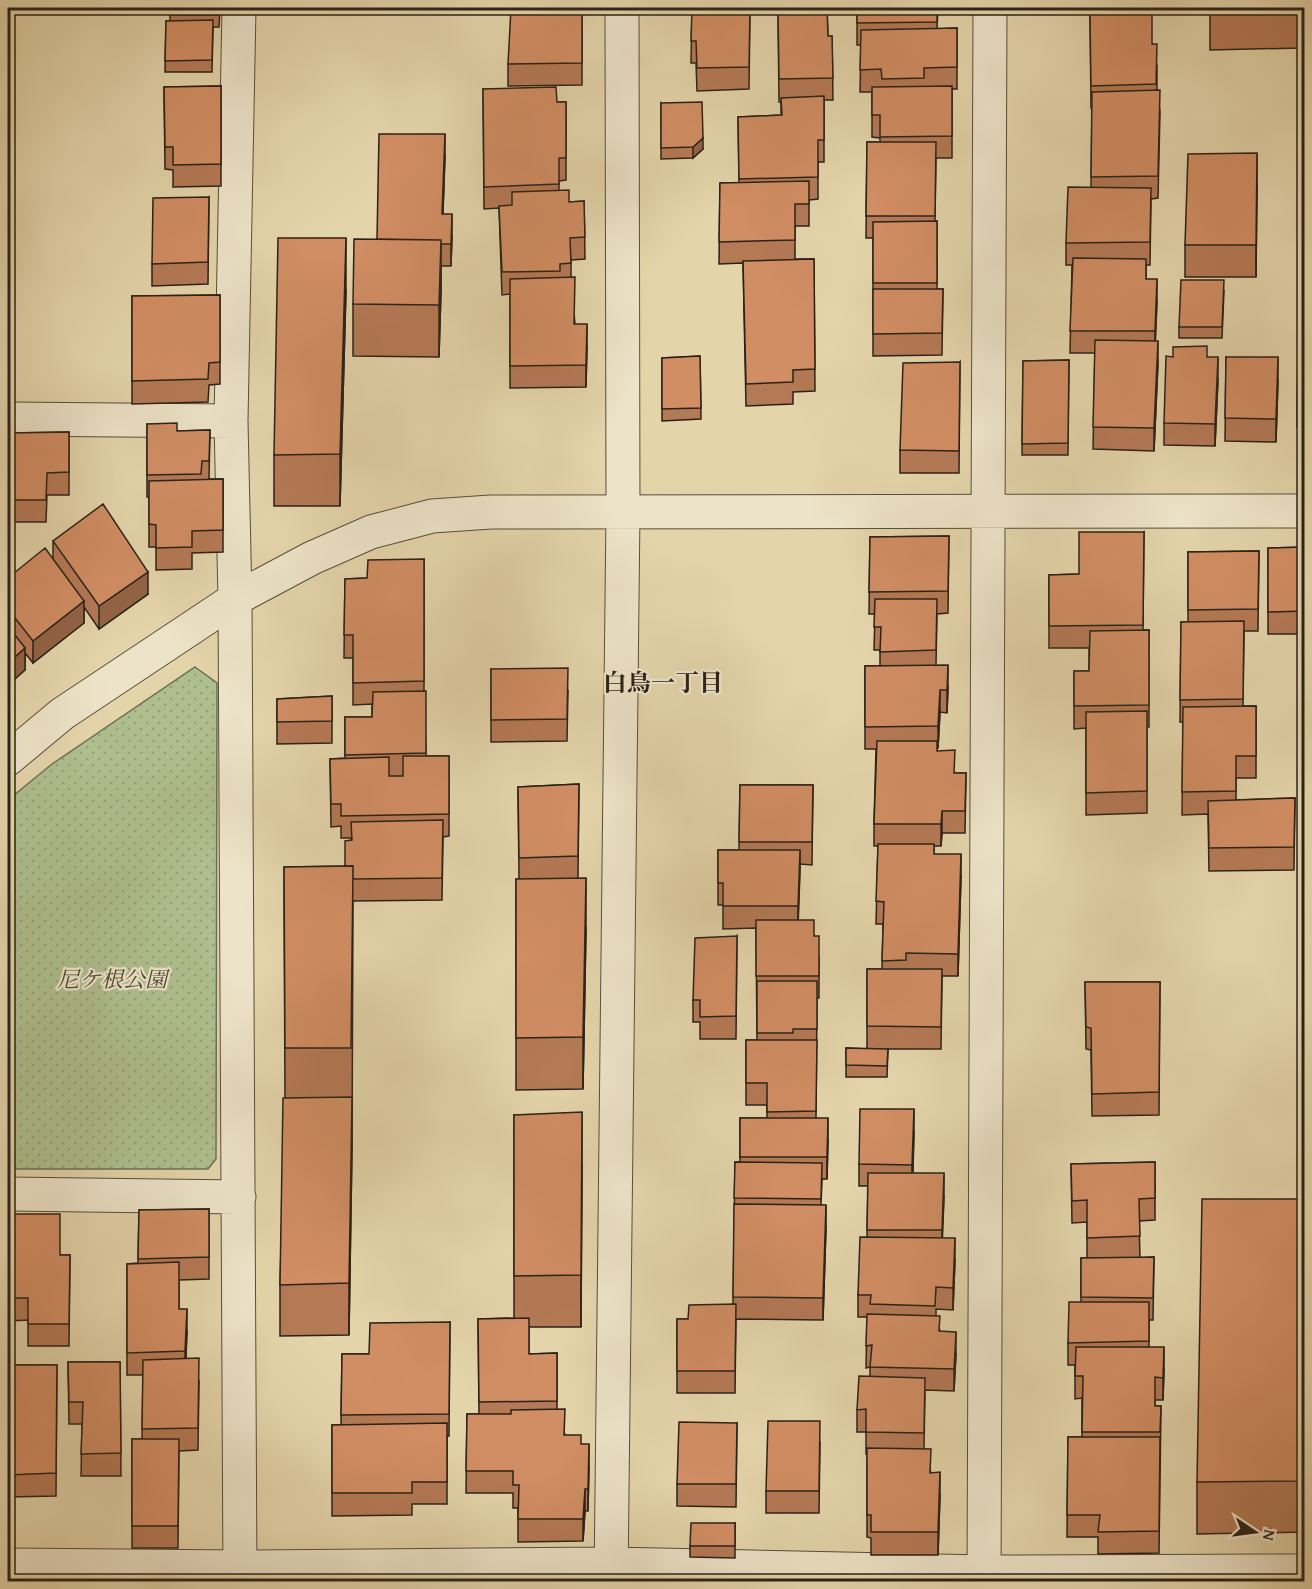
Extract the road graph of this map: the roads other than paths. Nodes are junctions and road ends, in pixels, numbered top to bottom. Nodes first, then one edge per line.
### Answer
1 (238, 8) edge
2 (622, 8) edge
3 (990, 8) edge
4 (8, 419) edge
5 (231, 421) junction
6 (990, 511) junction
7 (1305, 511) edge
8 (623, 512) junction
9 (235, 600) junction
10 (8, 759) edge
11 (8, 1194) edge
12 (239, 1197) junction
13 (8, 1565) edge
14 (1305, 1571) edge
15 (611, 1573) edge
16 (240, 1574) edge
17 (984, 1577) edge

1 - 5 street
2 - 8 street
3 - 6 street
4 - 5 street
5 - 9 street
6 - 7 street
6 - 8 street
6 - 17 street
8 - 9 street
8 - 15 street
9 - 10 street
9 - 12 street
11 - 12 street
12 - 16 street
13 - 16 street
14 - 17 street
15 - 16 street
15 - 17 street

